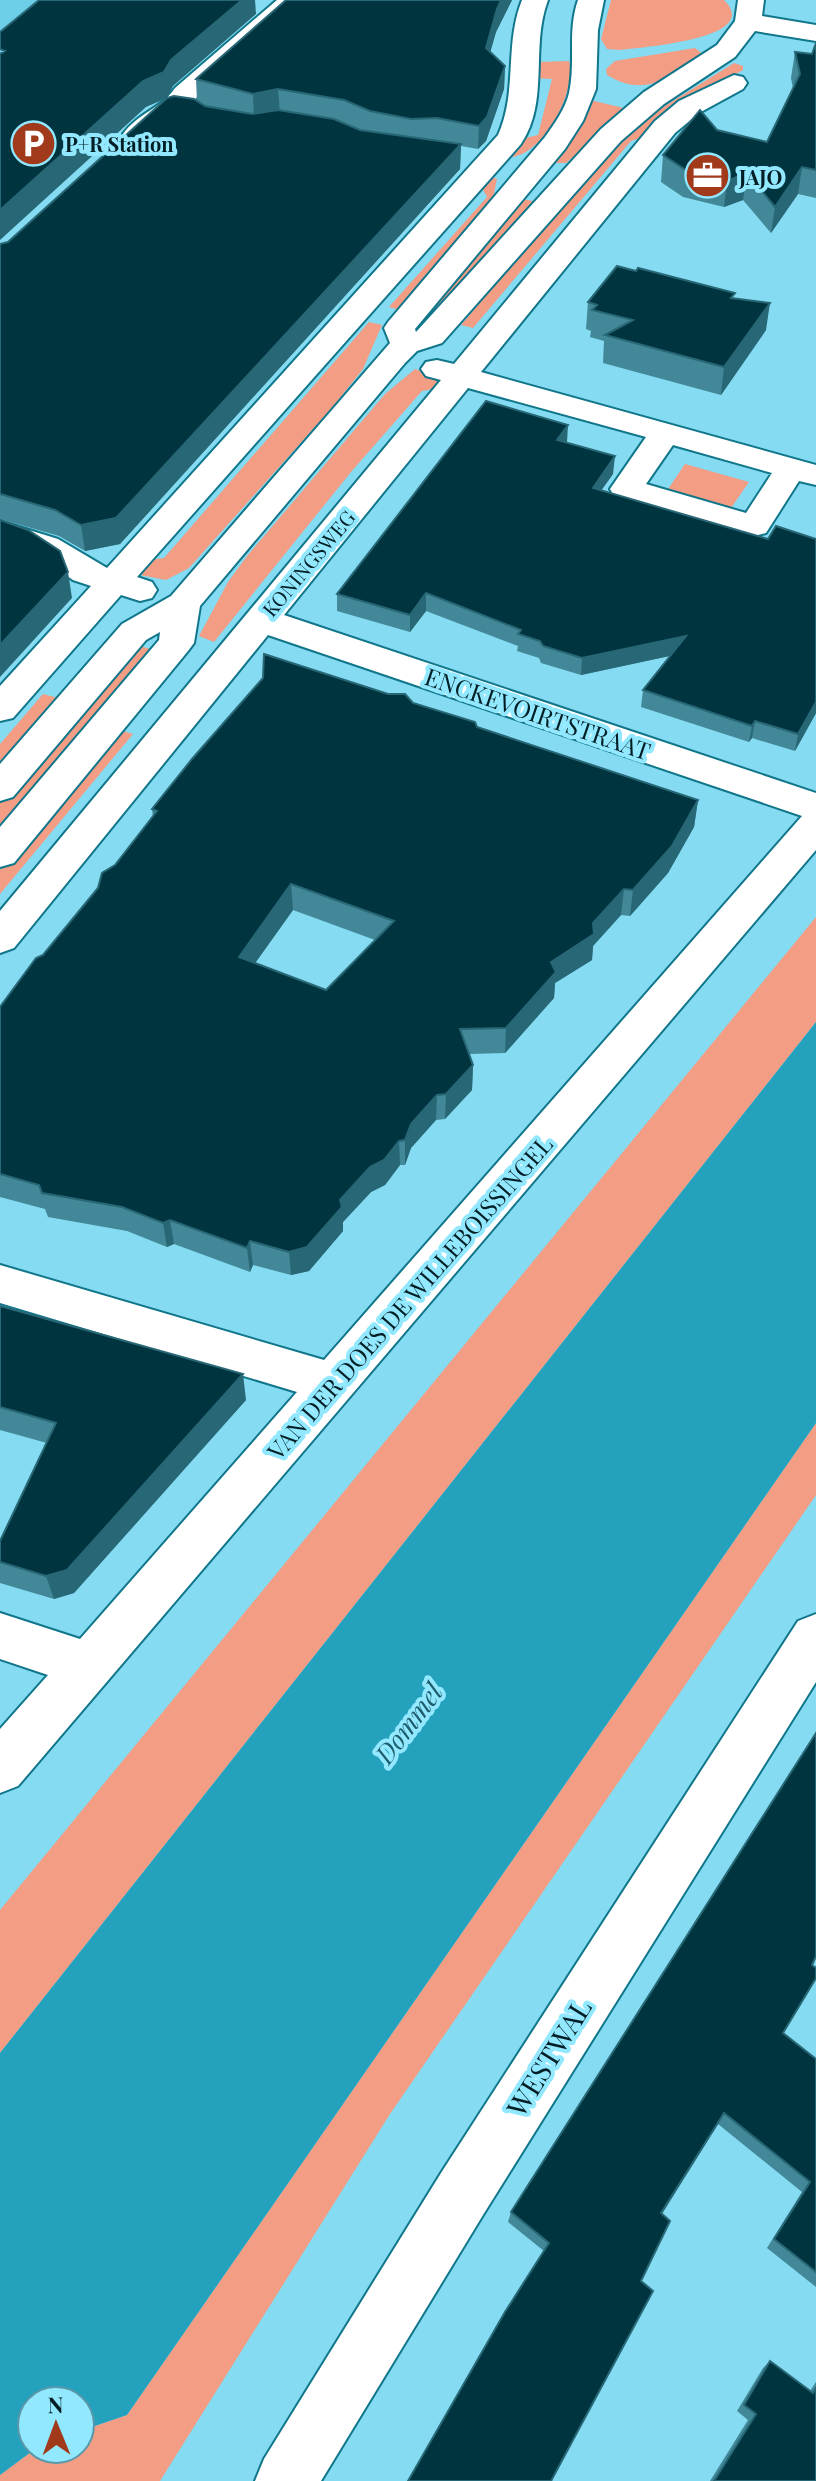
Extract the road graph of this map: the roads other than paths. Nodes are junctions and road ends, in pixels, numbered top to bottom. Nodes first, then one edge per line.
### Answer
1 (292, 0) edge
2 (535, 0) edge
3 (591, 0) edge
4 (749, 11) edge
5 (816, 33) edge
6 (584, 83) junction
7 (734, 83) dead end
8 (654, 98) junction
9 (174, 109) junction
10 (205, 115) edge
11 (123, 147) edge
12 (459, 157) edge
13 (491, 163) junction
14 (530, 170) junction
15 (573, 179) junction
16 (400, 350) junction
17 (462, 376) junction
18 (665, 433) junction
19 (804, 472) edge
20 (0, 531) edge
21 (115, 582) junction
22 (183, 604) junction
23 (261, 620) junction
24 (0, 709) edge
25 (0, 788) edge
26 (816, 807) edge
27 (816, 825) edge
28 (0, 853) edge
29 (0, 938) edge
30 (0, 1284) edge
31 (334, 1383) junction
32 (0, 1636) edge
33 (816, 1637) edge
34 (89, 1665) junction
35 (0, 1768) edge
36 (286, 2481) edge

1 - 9 street
2 - 13 street
3 - 6 street
4 - 5 street
4 - 8 street
6 - 8 street
6 - 14 street
7 - 17 street, KONINGSWEG
8 - 15 street
9 - 10 street
9 - 11 street
12 - 13 street
13 - 14 street
13 - 21 street
14 - 15 street
14 - 16 street
15 - 16 street
16 - 17 street
16 - 22 street
17 - 18 street
17 - 23 street, KONINGSWEG
18 - 19 street
18 - 19 street
20 - 21 street
21 - 22 street
21 - 24 street
22 - 25 street
22 - 28 street
23 - 26 street, ENCKEVOIRTSTRAAT
23 - 29 street, KONINGSWEG
27 - 31 street, VAN DER DOES DE WILLEBOISSINGEL
30 - 31 street
31 - 34 street, VAN DER DOES DE WILLEBOISSINGEL
32 - 34 street
33 - 36 street, WESTWAL
34 - 35 street, VAN DER DOES DE WILLEBOISSINGEL

